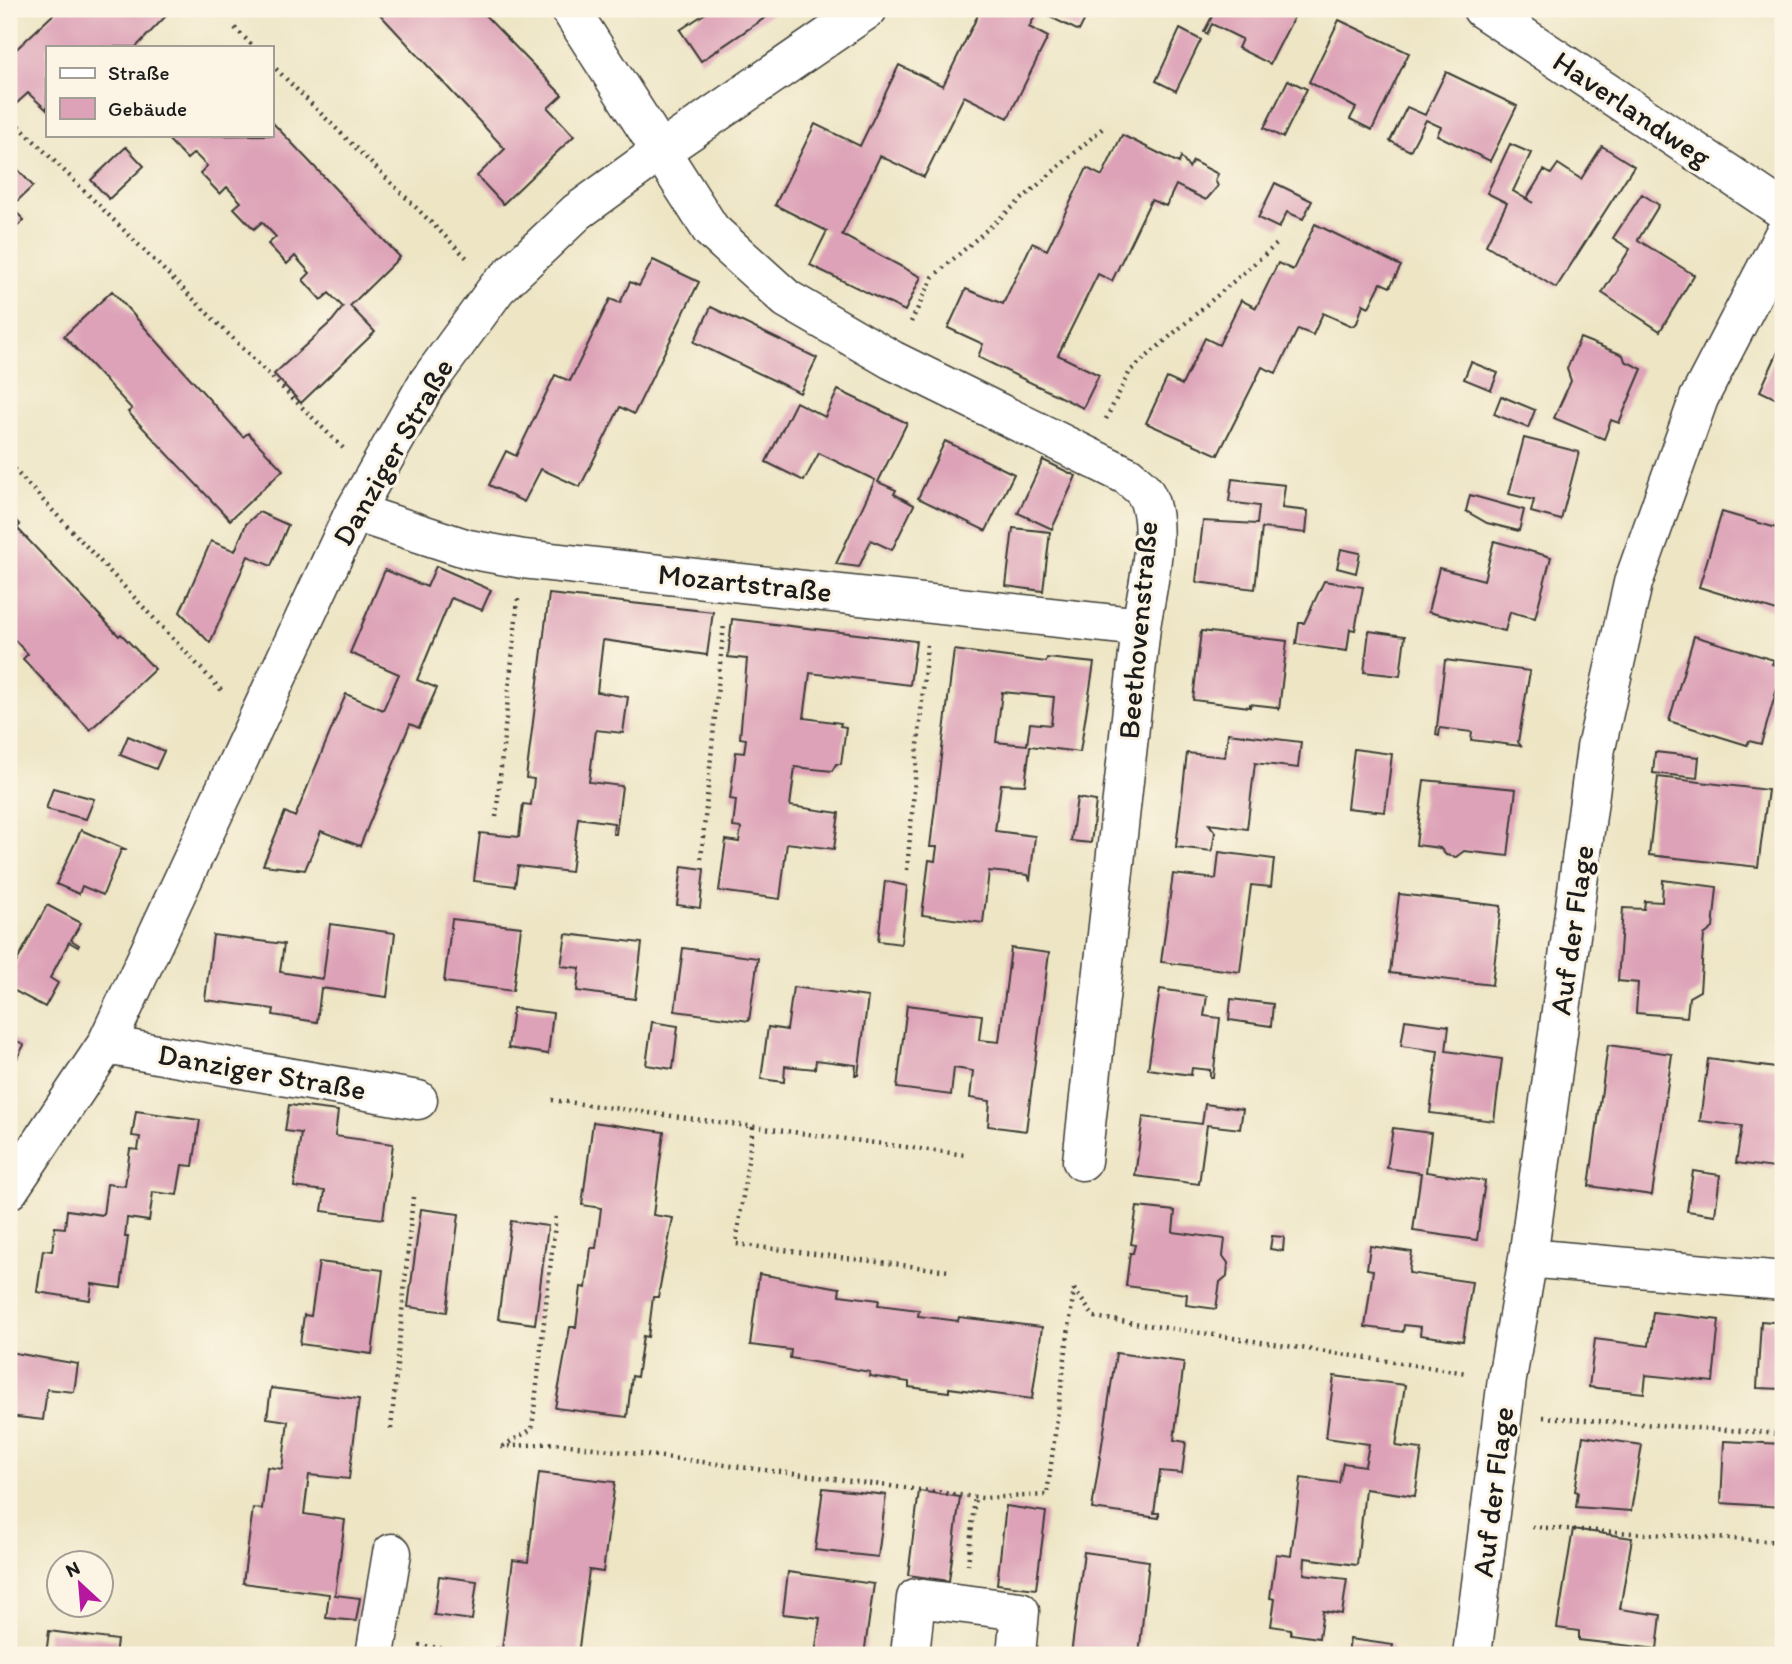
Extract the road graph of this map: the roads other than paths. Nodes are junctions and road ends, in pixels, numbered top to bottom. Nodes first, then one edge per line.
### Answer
1 (570, 9) edge
2 (868, 9) edge
3 (1482, 9) edge
4 (661, 151) junction
5 (1783, 210) edge
6 (1783, 236) edge
7 (354, 512) junction
8 (1141, 627) junction
9 (106, 1045) junction
10 (418, 1100) dead end
11 (1082, 1161) dead end
12 (9, 1190) edge
13 (1528, 1258) junction
14 (1783, 1281) edge
15 (392, 1553) dead end
16 (376, 1647) edge
17 (910, 1655) edge
18 (1016, 1655) edge
19 (1472, 1655) edge

1 - 4 street, Beethovenstraße
2 - 4 street, Danziger Straße
3 - 5 street, Haverlandweg
4 - 7 street, Danziger Straße
4 - 8 street, Beethovenstraße
6 - 13 street, Auf der Flage
7 - 8 street, Mozartstraße
7 - 9 street, Danziger Straße
8 - 11 street, Beethovenstraße
9 - 10 street, Danziger Straße
9 - 12 street, Danziger Straße
13 - 14 street
13 - 19 street, Auf der Flage
15 - 16 street
17 - 18 street

